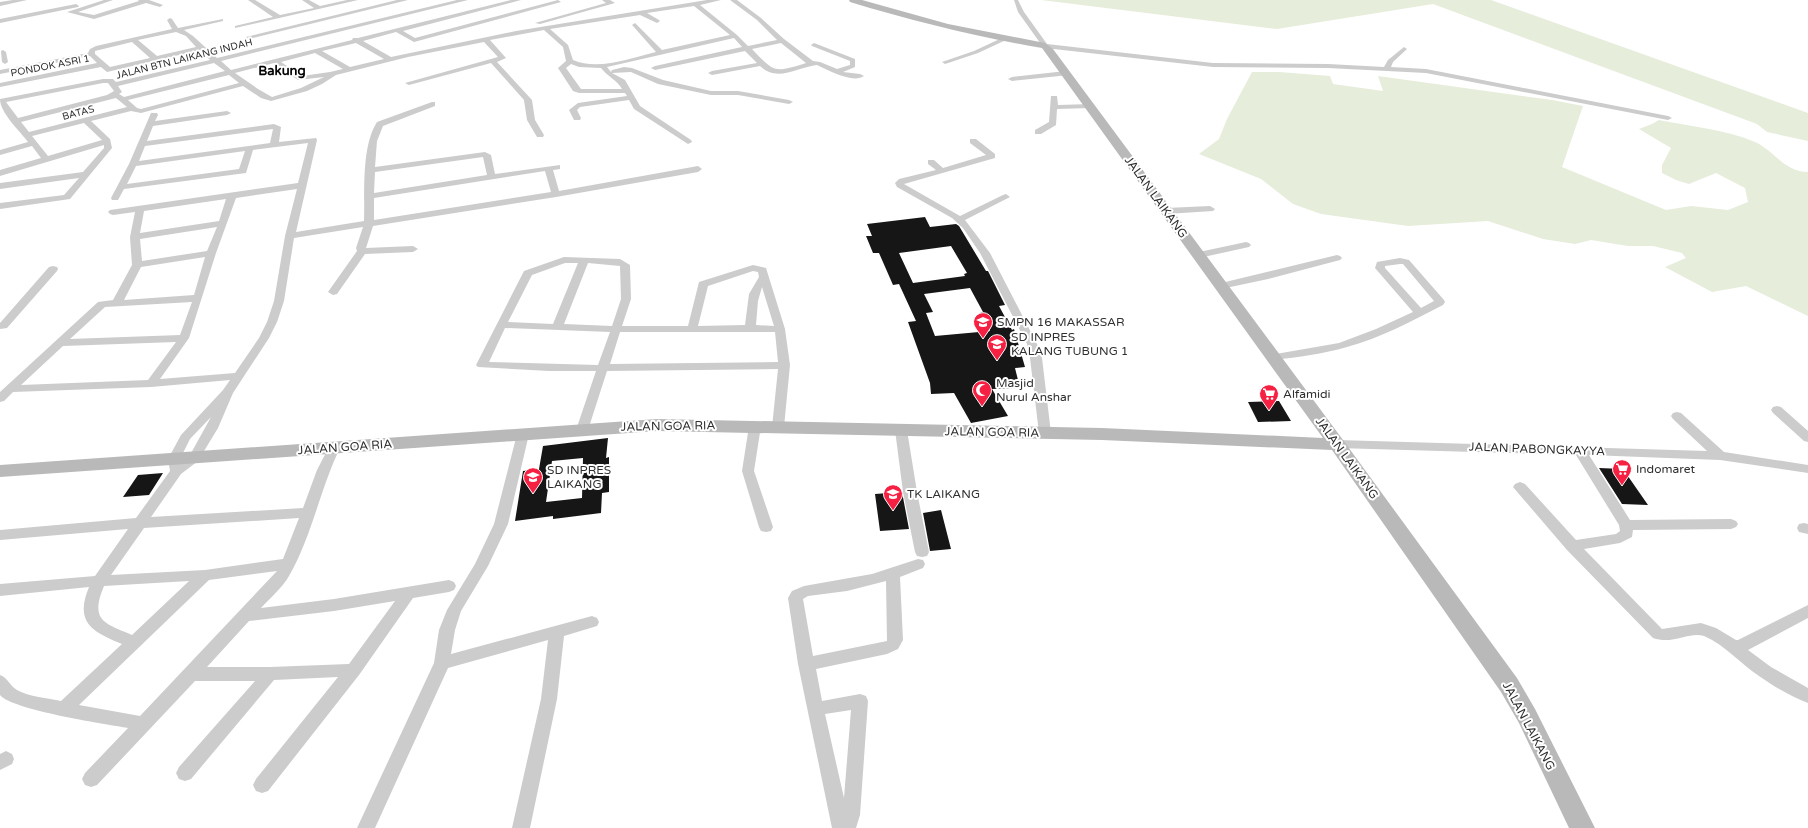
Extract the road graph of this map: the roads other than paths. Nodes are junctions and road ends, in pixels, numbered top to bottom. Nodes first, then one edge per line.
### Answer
1 (24, 0) edge
2 (110, 0) edge
3 (251, 0) edge
4 (305, 0) edge
5 (355, 0) edge
6 (358, 0) edge
7 (405, 0) edge
8 (464, 0) edge
9 (518, 0) edge
10 (605, 0) edge
11 (718, 0) edge
12 (733, 0) edge
13 (853, 0) edge
14 (143, 1) edge
15 (555, 1) edge
16 (1016, 1) dead end
17 (346, 2) junction
18 (674, 3) edge
19 (694, 3) junction
20 (0, 4) edge
21 (449, 4) junction
22 (160, 5) dead end
23 (76, 6) dead end
24 (565, 6) dead end
25 (617, 6) junction
26 (319, 8) junction
27 (372, 8) junction
28 (572, 8) dead end
29 (361, 10) junction
30 (213, 12) dead end
31 (468, 12) junction
32 (579, 12) junction
33 (636, 13) junction
34 (278, 17) junction
35 (384, 19) junction
36 (0, 20) edge
37 (170, 20) dead end
38 (489, 21) junction
39 (657, 21) dead end
40 (229, 24) junction
41 (496, 24) dead end
42 (636, 25) dead end
43 (502, 27) dead end
44 (546, 29) junction
45 (176, 30) junction
46 (340, 30) junction
47 (397, 30) junction
48 (513, 32) junction
49 (735, 36) junction
50 (249, 37) junction
51 (485, 39) junction
52 (1004, 39) junction
53 (133, 40) junction
54 (358, 40) junction
55 (414, 40) junction
56 (781, 40) junction
57 (814, 45) dead end
58 (1045, 46) junction
59 (201, 48) junction
60 (265, 48) junction
61 (747, 48) junction
62 (1404, 49) dead end
63 (432, 50) junction
64 (317, 51) junction
65 (3, 52) dead end
66 (661, 53) junction
67 (91, 54) junction
68 (156, 59) junction
69 (390, 59) junction
70 (216, 60) junction
71 (275, 61) junction
72 (570, 61) junction
73 (6, 62) edge
74 (493, 62) junction
75 (945, 62) dead end
76 (811, 63) junction
77 (762, 64) junction
78 (106, 67) junction
79 (655, 68) dead end
80 (1387, 68) junction
81 (348, 69) junction
82 (605, 69) junction
83 (0, 72) edge
84 (231, 72) junction
85 (837, 72) junction
86 (334, 73) junction
87 (712, 73) dead end
88 (1066, 74) junction
89 (860, 76) dead end
90 (1012, 79) dead end
91 (103, 81) junction
92 (246, 83) junction
93 (409, 84) dead end
94 (0, 85) edge
95 (114, 85) junction
96 (629, 94) junction
97 (110, 97) junction
98 (1054, 98) dead end
99 (123, 99) junction
100 (1, 101) edge
101 (789, 102) dead end
102 (432, 104) dead end
103 (1090, 106) junction
104 (1054, 107) junction
105 (132, 108) junction
106 (227, 113) dead end
107 (10, 115) junction
108 (154, 115) dead end
109 (0, 118) edge
110 (577, 118) dead end
111 (1668, 118) dead end
112 (86, 120) junction
113 (16, 121) junction
114 (150, 124) junction
115 (201, 126) junction
116 (1038, 132) dead end
117 (28, 135) junction
118 (540, 135) dead end
119 (107, 141) junction
120 (973, 141) dead end
121 (688, 142) dead end
122 (34, 143) junction
123 (142, 144) junction
124 (274, 145) junction
125 (250, 148) junction
126 (0, 152) edge
127 (46, 160) junction
128 (932, 162) dead end
129 (133, 164) junction
130 (557, 167) dead end
131 (548, 169) junction
132 (698, 169) dead end
133 (371, 170) junction
134 (242, 171) junction
135 (942, 171) junction
136 (0, 173) edge
137 (87, 174) junction
138 (492, 178) junction
139 (240, 180) dead end
140 (303, 185) junction
141 (0, 186) edge
142 (122, 187) junction
143 (556, 194) junction
144 (232, 196) junction
145 (369, 196) junction
146 (1006, 197) dead end
147 (115, 198) dead end
148 (0, 206) edge
149 (140, 208) junction
150 (1210, 209) dead end
151 (1166, 211) junction
152 (113, 212) dead end
153 (960, 219) junction
154 (223, 223) junction
155 (369, 223) junction
156 (290, 236) junction
157 (135, 237) junction
158 (1246, 245) dead end
159 (413, 249) dead end
160 (362, 251) junction
161 (211, 253) junction
162 (1199, 256) junction
163 (1337, 258) dead end
164 (584, 260) junction
165 (137, 265) junction
166 (53, 269) dead end
167 (764, 278) junction
168 (1222, 286) junction
169 (333, 292) dead end
170 (198, 298) junction
171 (117, 302) junction
172 (1420, 312) junction
173 (501, 325) junction
174 (1, 327) edge
175 (557, 327) junction
176 (750, 328) junction
177 (616, 329) junction
178 (780, 329) junction
179 (692, 330) junction
180 (184, 338) junction
181 (61, 343) junction
182 (1274, 358) junction
183 (784, 365) junction
184 (602, 368) junction
185 (237, 376) junction
186 (151, 383) junction
187 (10, 389) junction
188 (227, 394) junction
189 (0, 398) edge
190 (1776, 410) dead end
191 (1677, 416) dead end
192 (755, 426) junction
193 (778, 427) junction
194 (582, 430) junction
195 (901, 430) junction
196 (1045, 433) junction
197 (523, 434) junction
198 (1808, 438) edge
199 (1337, 444) junction
200 (334, 448) junction
201 (1580, 452) junction
202 (1720, 456) junction
203 (194, 458) junction
204 (175, 465) junction
205 (1808, 469) edge
206 (0, 471) edge
207 (1520, 487) dead end
208 (307, 513) junction
209 (139, 523) junction
210 (1731, 524) dead end
211 (1626, 525) junction
212 (766, 527) dead end
213 (0, 535) edge
214 (1572, 546) junction
215 (288, 564) junction
216 (893, 573) junction
217 (205, 575) junction
218 (99, 581) junction
219 (449, 586) dead end
220 (0, 590) edge
221 (409, 592) junction
222 (1808, 610) edge
223 (244, 616) junction
224 (592, 622) dead end
225 (558, 632) junction
226 (134, 642) junction
227 (1734, 647) junction
228 (442, 663) junction
229 (806, 664) junction
230 (353, 670) junction
231 (191, 674) junction
232 (270, 674) junction
233 (0, 682) edge
234 (1808, 696) edge
235 (64, 709) junction
236 (816, 709) junction
237 (143, 724) junction
238 (185, 774) dead end
239 (91, 779) dead end
240 (262, 785) dead end
241 (366, 828) edge
242 (521, 828) edge
243 (841, 828) edge
244 (847, 828) edge
245 (1582, 828) edge

1 - 20 street
2 - 14 street
3 - 34 street
4 - 26 street
5 - 17 street
6 - 27 street
7 - 27 street
8 - 21 street, JALAN BTN LAIKANG INDAH
9 - 31 street
10 - 25 street
11 - 19 street
12 - 56 street
13 - 52 main road
14 - 22 street
15 - 24 street
15 - 38 street
16 - 58 street
17 - 26 street
17 - 29 street
18 - 19 street
18 - 33 street
19 - 49 street
21 - 31 street
21 - 35 street, JALAN BTN LAIKANG INDAH
23 - 36 street
25 - 32 street
25 - 33 street
26 - 34 street
27 - 29 street
27 - 35 street
28 - 32 street
29 - 35 street
29 - 50 street
30 - 40 street
31 - 38 street
31 - 47 street
32 - 48 street
33 - 39 street
33 - 44 street
34 - 40 street
35 - 46 street, JALAN BTN LAIKANG INDAH
37 - 45 street
38 - 41 street
38 - 55 street
40 - 45 street
40 - 50 street
42 - 66 street
43 - 48 street
44 - 48 street
44 - 72 street
45 - 53 street
45 - 59 street
46 - 54 street
46 - 60 street, JALAN BTN LAIKANG INDAH
47 - 54 street
47 - 55 street
48 - 51 street
49 - 61 street
49 - 66 street
50 - 60 street
51 - 63 street
51 - 74 street
52 - 58 main road
52 - 75 street
53 - 67 street
53 - 68 street
54 - 64 street
54 - 69 street
55 - 63 street
56 - 61 street
56 - 76 street
57 - 85 street
58 - 80 street
58 - 88 main road, JALAN LAIKANG
59 - 68 street, PONDOK ASRI 1
59 - 70 street
60 - 70 street, JALAN BTN LAIKANG INDAH
61 - 77 street
61 - 79 street
62 - 80 street
63 - 69 street
64 - 71 street
64 - 81 street
65 - 73 street
66 - 82 street
67 - 78 street
67 - 83 street
68 - 78 street, PONDOK ASRI 1
69 - 81 street
70 - 84 street
70 - 95 street, JALAN BTN LAIKANG INDAH
71 - 84 street
71 - 86 street
72 - 82 street
72 - 96 street
74 - 93 street
74 - 118 street
76 - 77 street
76 - 85 street
77 - 87 street
78 - 91 street
78 - 94 street, PONDOK ASRI 1
80 - 111 street
81 - 86 street
82 - 96 street
82 - 101 street
84 - 92 street
84 - 99 street
85 - 89 street
86 - 92 street
88 - 90 street
88 - 103 main road, JALAN LAIKANG
91 - 95 street
91 - 100 street
92 - 105 street, BATAS
95 - 97 street, JALAN BTN LAIKANG INDAH
96 - 110 street
96 - 121 street
97 - 99 street
97 - 113 street, JALAN BTN LAIKANG INDAH
98 - 104 street
99 - 105 street
100 - 107 street
102 - 133 street
103 - 104 street
103 - 151 main road, JALAN LAIKANG
104 - 116 street
105 - 112 street, BATAS
106 - 115 street
107 - 109 street
107 - 113 street
108 - 114 street
112 - 117 street, BATAS
112 - 119 street
113 - 117 street
114 - 115 street
114 - 123 street
115 - 123 street
115 - 124 street
117 - 122 street
119 - 127 street
119 - 137 street
120 - 135 street
122 - 126 street
122 - 127 street
123 - 129 street
124 - 125 street
124 - 140 street
125 - 129 street
125 - 134 street
127 - 136 street
128 - 135 street
129 - 142 street
130 - 131 street
131 - 138 street
131 - 143 street
132 - 143 street
133 - 138 street
133 - 145 street
134 - 139 street
134 - 142 street
135 - 153 street
137 - 141 street
137 - 148 street
138 - 145 street
140 - 144 street
140 - 156 street
142 - 147 street
143 - 155 street
144 - 149 street
144 - 154 street
145 - 155 street
146 - 153 street
149 - 152 street
149 - 157 street
150 - 151 street
151 - 162 main road, JALAN LAIKANG
153 - 196 street
154 - 157 street
154 - 161 street
155 - 156 street
155 - 160 street
156 - 185 street
157 - 165 street
158 - 162 street
159 - 160 street
160 - 169 street
161 - 165 street
161 - 170 street
162 - 168 main road, JALAN LAIKANG
163 - 168 street
164 - 173 street
164 - 175 street
164 - 177 street
165 - 171 street
166 - 174 street
167 - 176 street
167 - 178 street
167 - 179 street
168 - 182 main road, JALAN LAIKANG
170 - 171 street
170 - 180 street
171 - 181 street
172 - 172 street
172 - 182 street
173 - 175 street
173 - 184 street
175 - 177 street
176 - 178 street
176 - 179 street
177 - 179 street
177 - 184 street
178 - 183 street
180 - 181 street
180 - 186 street
181 - 187 street
182 - 199 main road, JALAN LAIKANG
183 - 184 street
183 - 193 street
184 - 194 street
185 - 186 street
185 - 188 street
186 - 187 street
187 - 189 street
188 - 203 street
188 - 204 street
190 - 198 street
191 - 202 street
192 - 193 main road, JALAN GOA RIA
192 - 194 main road, JALAN GOA RIA
192 - 212 street
193 - 195 main road, JALAN GOA RIA
194 - 197 main road, JALAN GOA RIA
195 - 196 main road, JALAN GOA RIA
195 - 216 street
196 - 199 main road, JALAN GOA RIA
197 - 200 main road, JALAN GOA RIA
197 - 228 street
199 - 201 street, JALAN PABONGKAYYA
199 - 245 main road, JALAN LAIKANG
200 - 203 main road, JALAN GOA RIA
200 - 208 street
201 - 202 street, JALAN PABONGKAYYA
201 - 211 street
202 - 205 street, JALAN PABONGKAYYA
203 - 204 main road, JALAN GOA RIA
204 - 206 main road, JALAN GOA RIA
204 - 209 street
207 - 214 street
208 - 209 street
208 - 215 street
209 - 213 street
209 - 218 street
210 - 211 street
211 - 214 street
214 - 227 street
215 - 217 street
215 - 223 street
216 - 229 street
216 - 229 street
217 - 218 street
217 - 226 street
218 - 220 street
218 - 226 street
219 - 221 street
221 - 223 street
221 - 230 street
222 - 227 street
223 - 231 street
224 - 225 street
225 - 228 street
225 - 242 street
226 - 235 street
227 - 234 street
228 - 241 street
229 - 236 street
230 - 232 street
230 - 240 street
231 - 232 street
231 - 237 street
232 - 238 street
233 - 235 street
235 - 237 street
236 - 243 street
236 - 244 street
237 - 239 street

